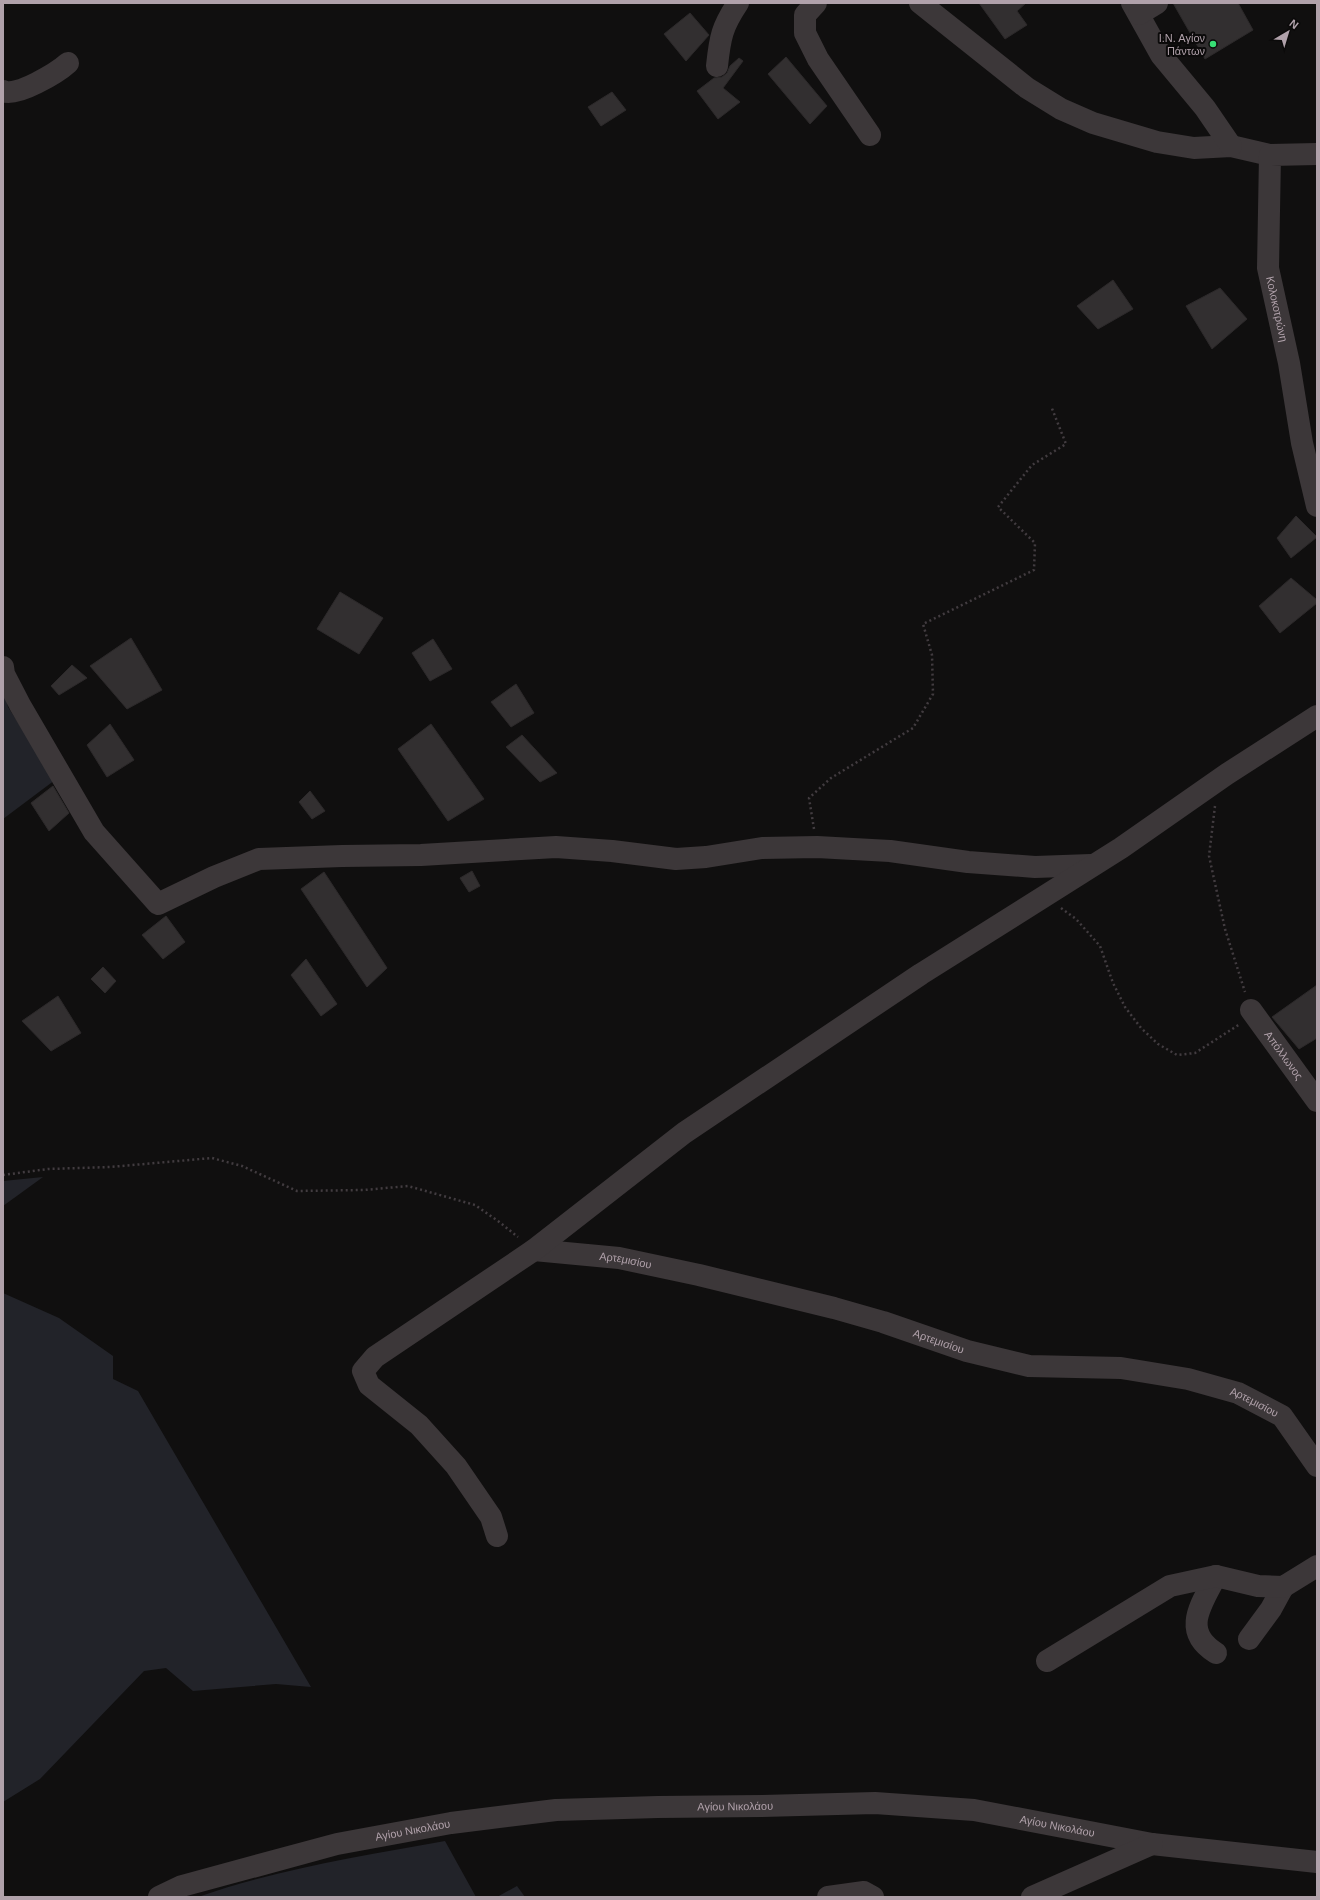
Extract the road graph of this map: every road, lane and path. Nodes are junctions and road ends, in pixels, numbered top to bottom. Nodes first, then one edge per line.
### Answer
1 (738, 3) edge
2 (816, 3) edge
3 (920, 3) edge
4 (1143, 7) edge
5 (68, 63) dead end
6 (717, 66) dead end
7 (3, 91) edge
8 (870, 135) dead end
9 (1231, 146) junction
10 (1317, 154) edge
11 (1270, 156) junction
12 (1051, 406) dead end
13 (1317, 506) edge
14 (3, 667) edge
15 (1317, 716) edge
16 (1217, 801) dead end
17 (817, 847) junction
18 (1093, 865) junction
19 (1043, 896) junction
20 (1251, 1010) junction
21 (1317, 1100) edge
22 (3, 1175) edge
23 (534, 1250) junction
24 (1317, 1466) edge
25 (497, 1536) dead end
26 (1317, 1566) edge
27 (1216, 1576) junction
28 (1283, 1587) junction
29 (1249, 1639) dead end
30 (1216, 1653) dead end
31 (1047, 1660) dead end
32 (1152, 1844) junction
33 (1317, 1862) edge
34 (159, 1897) edge
35 (828, 1897) edge
36 (873, 1897) edge
37 (1032, 1897) edge

1 - 6 street
2 - 8 street
3 - 9 street
4 - 9 street
5 - 7 street
9 - 11 street
10 - 11 street
11 - 13 street, Κολοκοτρώνη
12 - 17 path
14 - 17 street
15 - 18 street
16 - 20 path
17 - 18 street
18 - 19 street
19 - 20 path
19 - 23 street
20 - 21 street, Απόλλωνος
22 - 23 path
23 - 24 street, Αρτεμισίου
23 - 25 street
26 - 28 street
27 - 28 street
27 - 30 street
27 - 31 street
28 - 29 street
32 - 33 street, Αγίου Νικολάου
32 - 34 street, Αγίου Νικολάου
32 - 37 street
35 - 36 street

